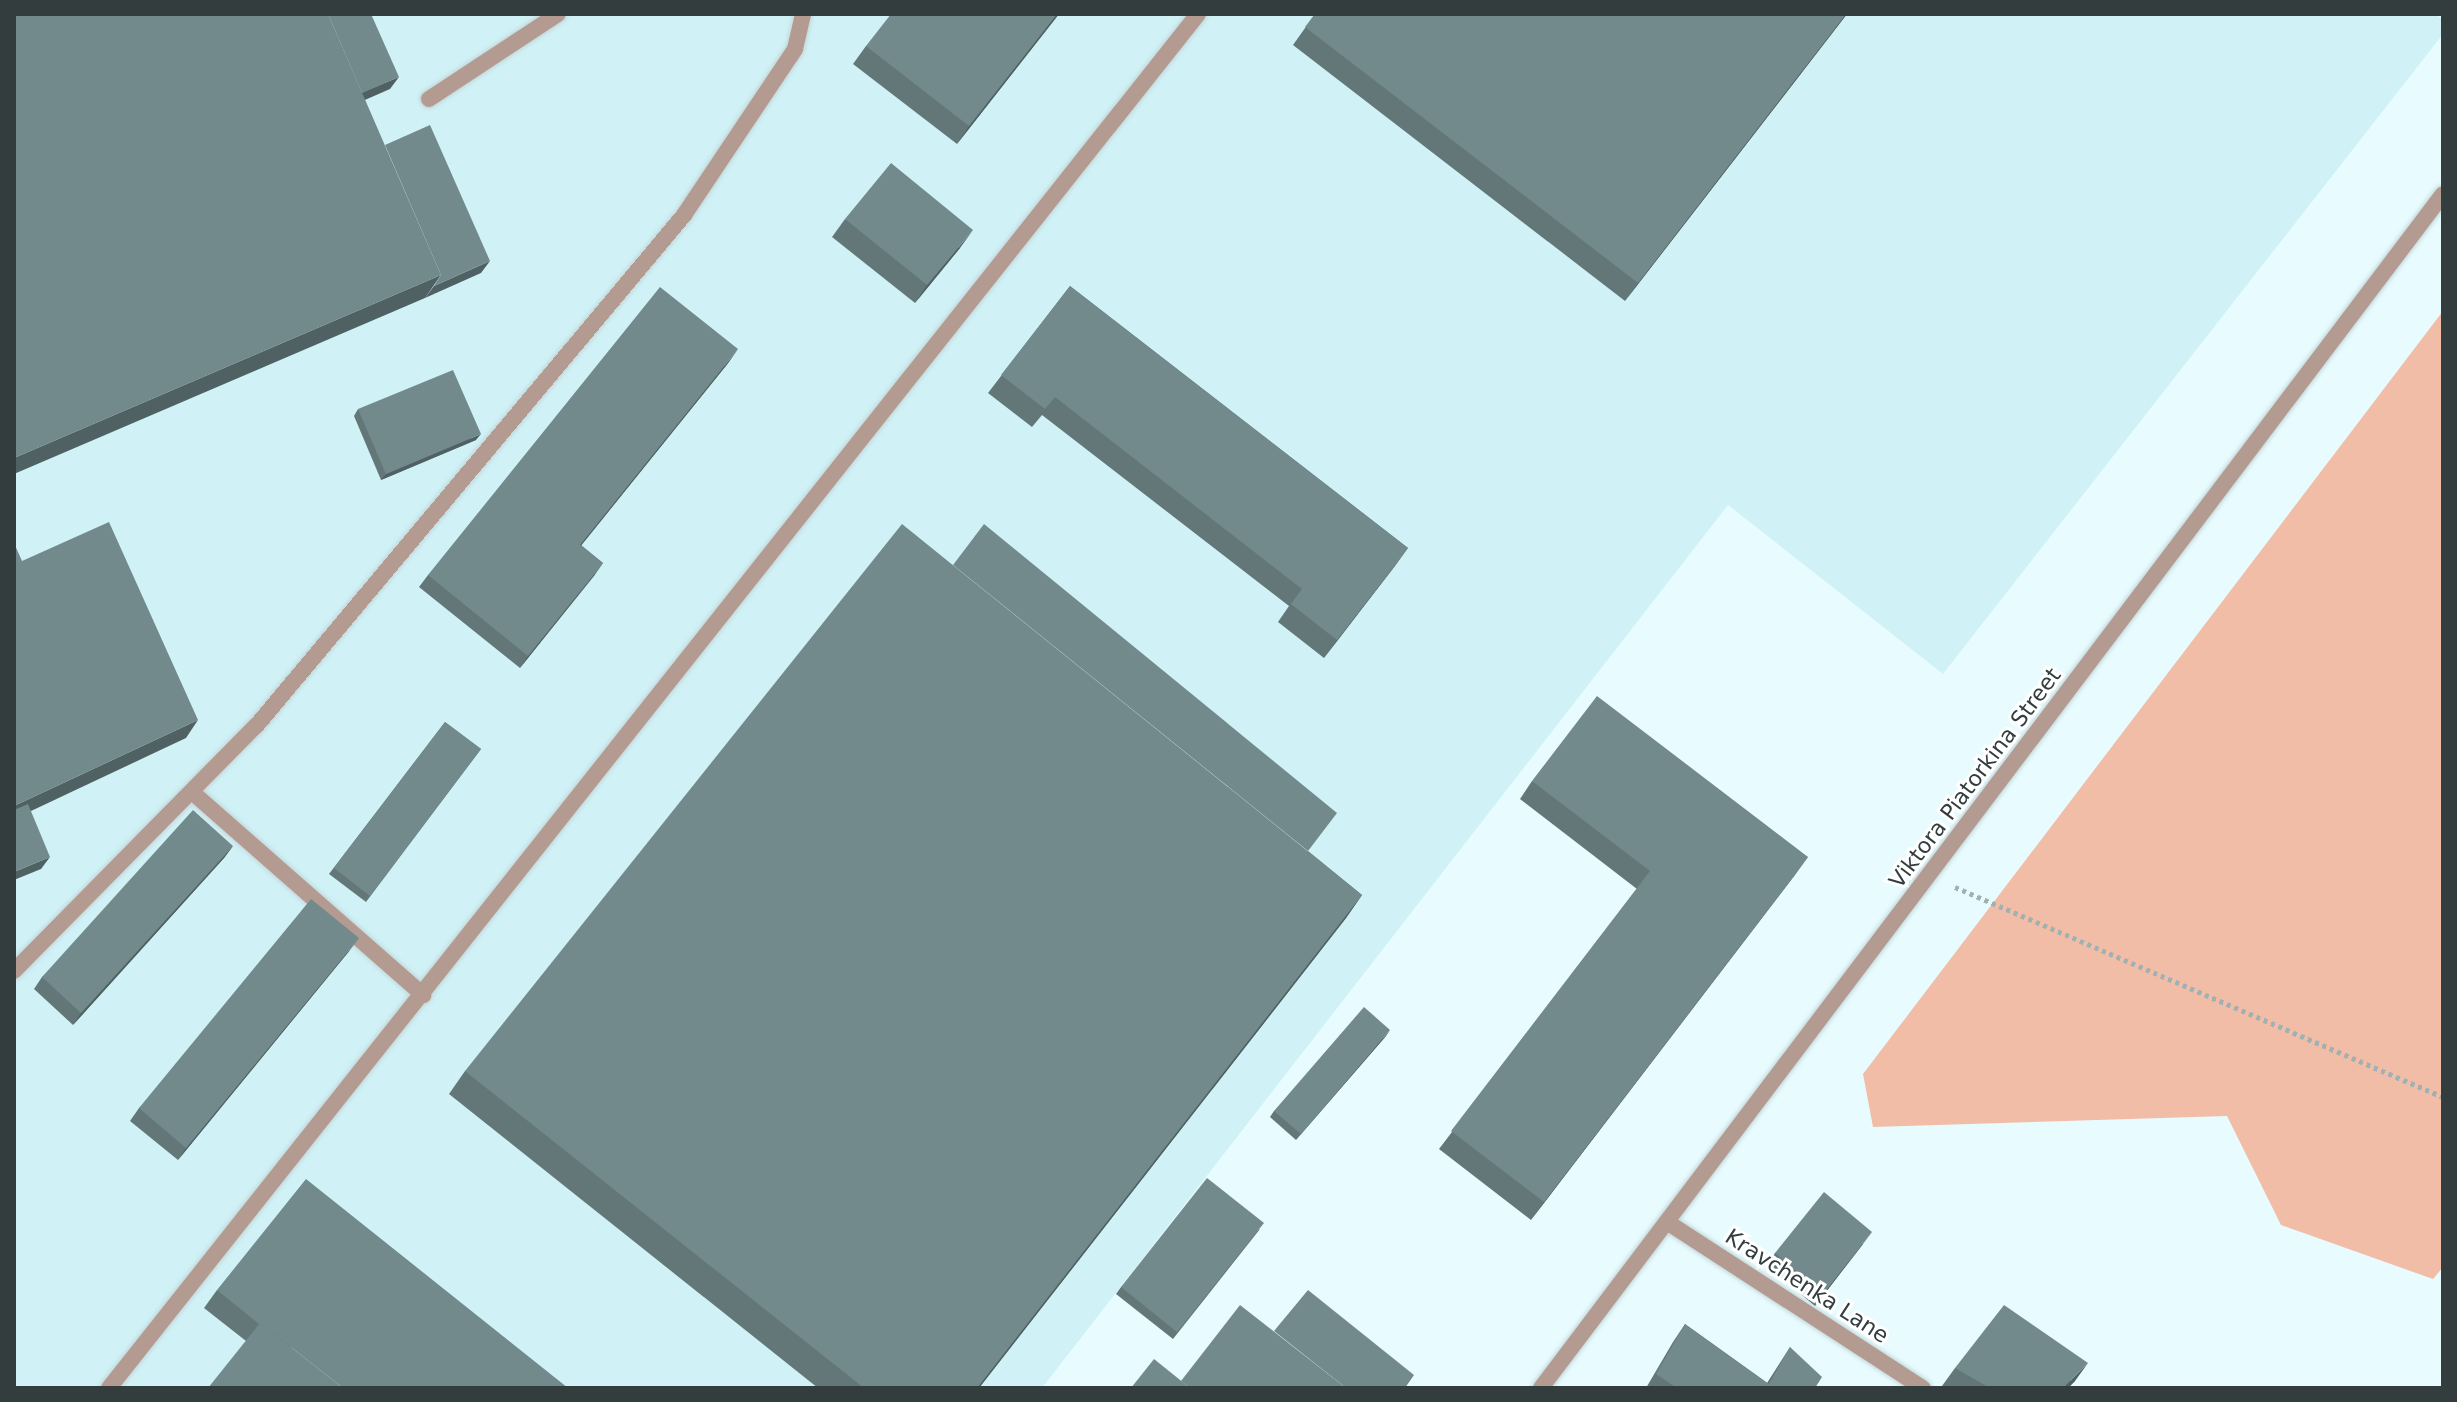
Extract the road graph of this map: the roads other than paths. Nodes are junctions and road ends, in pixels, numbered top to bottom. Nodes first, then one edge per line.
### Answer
1 (558, 14) edge
2 (803, 14) edge
3 (1198, 14) edge
4 (429, 99) dead end
5 (2443, 194) edge
6 (192, 792) junction
7 (14, 971) edge
8 (423, 995) junction
9 (1667, 1222) junction
10 (109, 1388) edge
11 (1541, 1388) edge
12 (1923, 1388) edge

1 - 4 street
2 - 6 street
3 - 8 street
5 - 9 street, Viktora Piatorkina Street
6 - 7 street
6 - 8 street
8 - 10 street
9 - 11 street, Viktora Piatorkina Street
9 - 12 street, Kravchenka Lane

